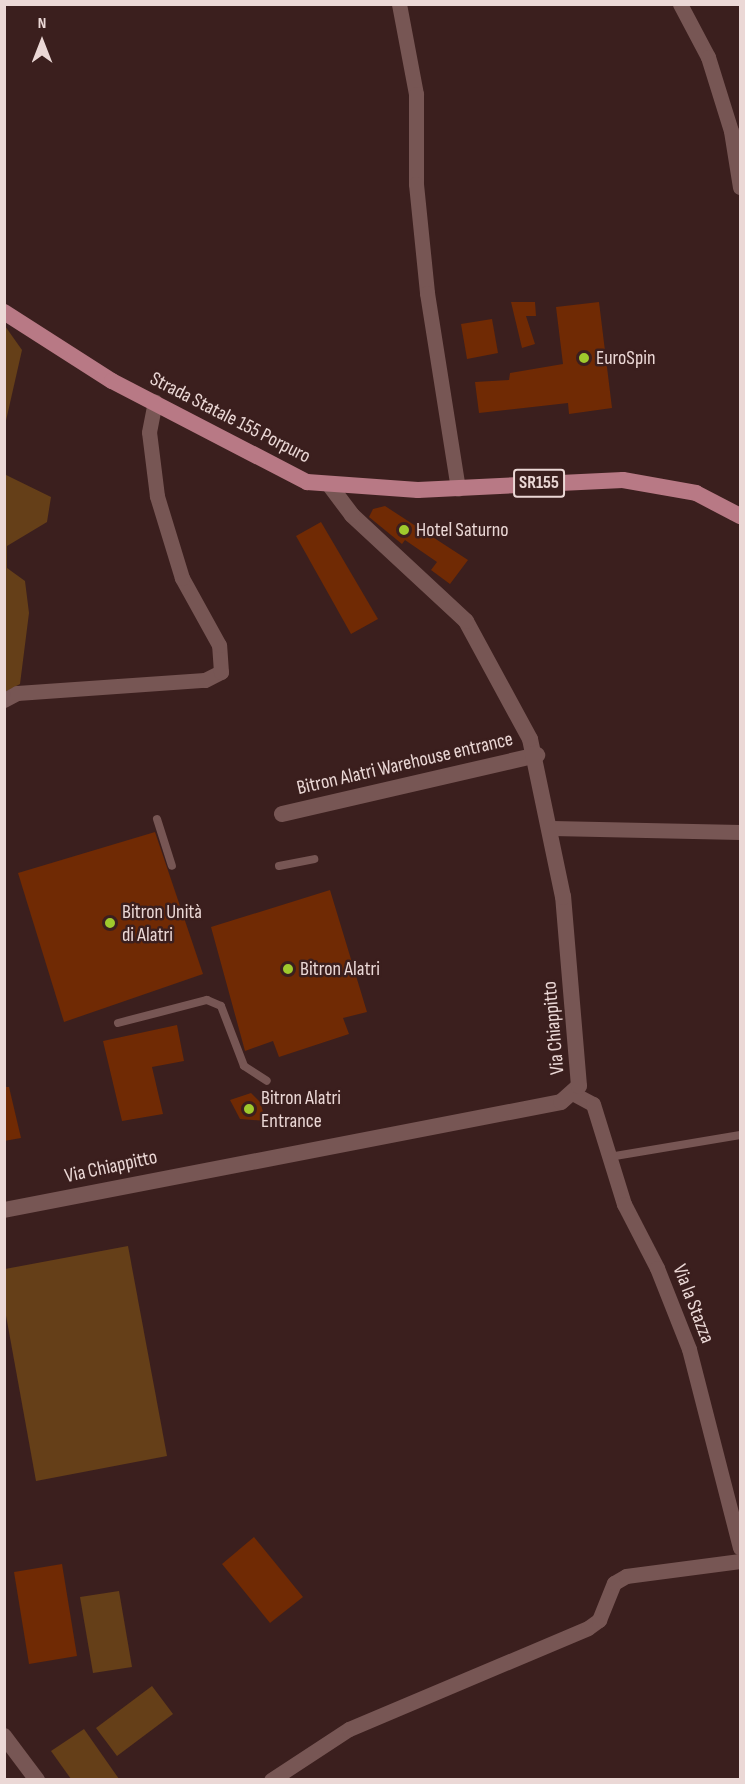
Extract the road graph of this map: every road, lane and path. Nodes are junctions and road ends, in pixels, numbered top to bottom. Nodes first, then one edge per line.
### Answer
1 (399, 4) edge
2 (680, 4) edge
3 (739, 178) edge
4 (4, 312) edge
5 (155, 402) junction
6 (331, 487) junction
7 (458, 489) junction
8 (741, 516) edge
9 (4, 700) edge
10 (537, 755) junction
11 (282, 814) dead end
12 (157, 819) dead end
13 (552, 828) junction
14 (741, 831) edge
15 (314, 859) dead end
16 (172, 866) dead end
17 (279, 866) dead end
18 (118, 1023) dead end
19 (267, 1081) dead end
20 (574, 1095) junction
21 (741, 1135) edge
22 (607, 1157) junction
23 (4, 1210) edge
24 (741, 1548) edge
25 (741, 1561) edge
26 (4, 1736) edge
27 (37, 1779) edge
28 (271, 1779) edge

1 - 7 street
2 - 3 street
4 - 5 main road, Strada Statale 155 Porpuro / SR155
5 - 6 main road, Strada Statale 155 Porpuro / SR155
5 - 9 street
6 - 7 main road, Strada Statale 155 Porpuro / SR155
6 - 10 street, Via Chiappitto
7 - 8 main road, Strada Statale 155 Porpuro / SR155
10 - 11 street, Bitron Alatri Warehouse entrance
10 - 13 street, Via Chiappitto
12 - 16 lane
13 - 14 street
13 - 20 street, Via Chiappitto
15 - 17 lane
18 - 19 lane
20 - 22 street, Via la Stazza
20 - 23 street, Via Chiappitto
21 - 22 lane
22 - 24 street, Via la Stazza
25 - 28 street
26 - 27 street

